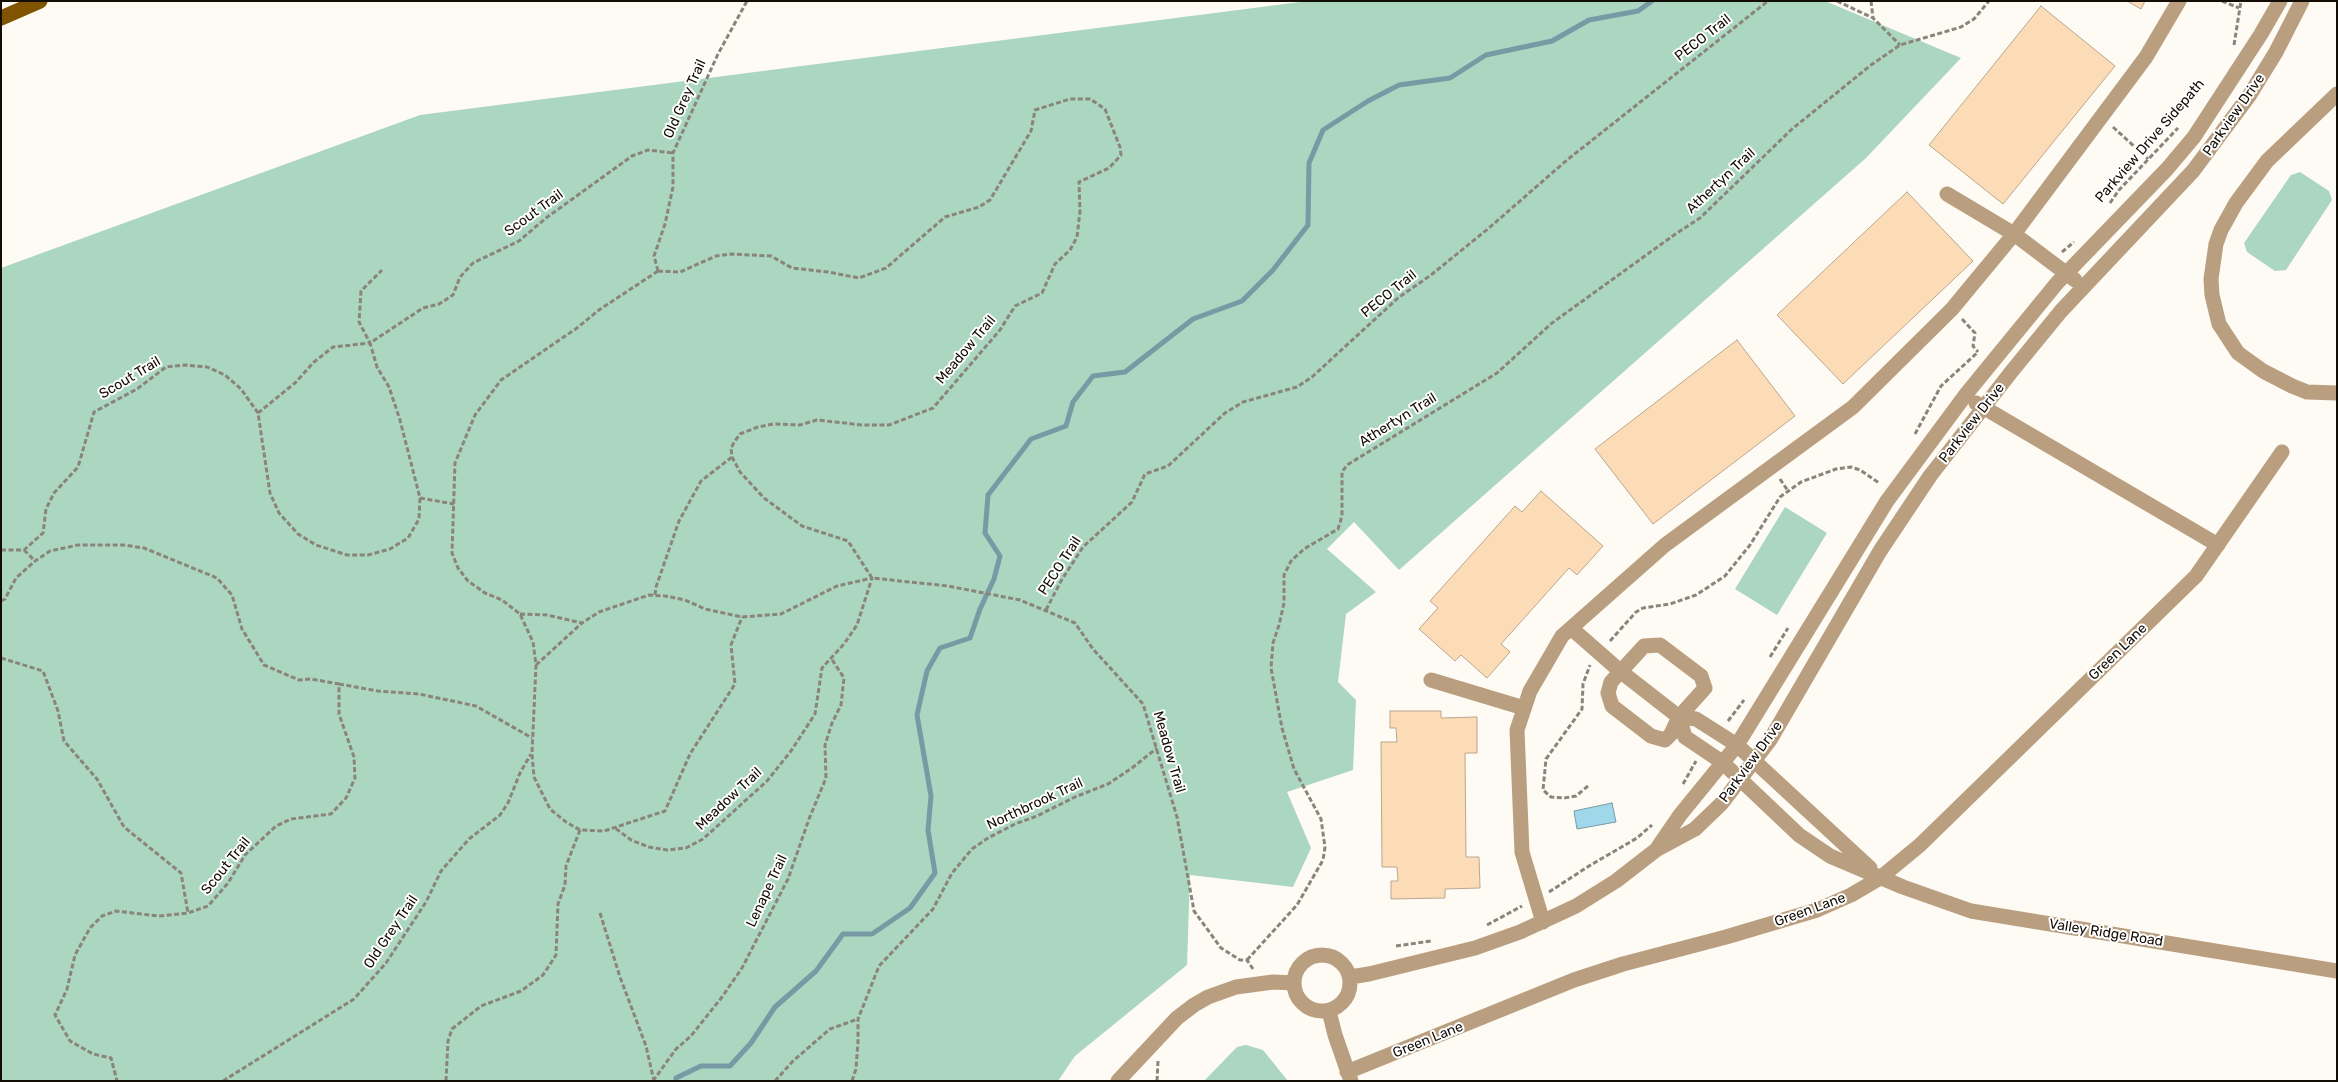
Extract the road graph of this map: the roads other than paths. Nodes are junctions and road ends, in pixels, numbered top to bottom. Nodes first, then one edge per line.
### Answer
1 (40, 1) edge
2 (2179, 1) edge
3 (2280, 1) edge
4 (2302, 1) edge
5 (1, 18) edge
6 (2337, 94) edge
7 (1947, 194) dead end
8 (2014, 234) junction
9 (2066, 273) junction
10 (2083, 287) junction
11 (2337, 393) edge
12 (1965, 396) junction
13 (1983, 407) junction
14 (2282, 452) dead end
15 (2218, 545) junction
16 (1571, 628) junction
17 (1620, 671) junction
18 (1431, 680) dead end
19 (1524, 708) junction
20 (1679, 717) junction
21 (1736, 745) junction
22 (1754, 761) junction
23 (1722, 762) junction
24 (1740, 778) junction
25 (1656, 850) junction
26 (1880, 878) junction
27 (1543, 922) junction
28 (2337, 971) edge
29 (1350, 977) junction
30 (1294, 983) junction
31 (1329, 1011) junction
32 (1349, 1076) edge
33 (1118, 1081) edge

1 - 5 main road
2 - 8 street
3 - 9 street, Parkview Drive
4 - 10 street, Parkview Drive
6 - 11 street
7 - 8 street
8 - 9 street
8 - 16 street
9 - 10 street
9 - 12 street, Parkview Drive
10 - 13 street, Parkview Drive
12 - 13 street
12 - 21 street, Parkview Drive
13 - 15 street
13 - 22 street, Parkview Drive
14 - 15 street, Green Lane
15 - 26 street, Green Lane
16 - 17 street
16 - 19 street
17 - 20 street
17 - 20 street
17 - 20 street
18 - 19 street
19 - 27 street
20 - 21 street, Valley Ridge Road
20 - 23 street, Valley Ridge Road
21 - 22 street, Valley Ridge Road
21 - 23 street, Parkview Drive
22 - 24 street, Parkview Drive
22 - 26 street, Valley Ridge Road
23 - 24 street, Valley Ridge Road
23 - 25 street, Parkview Drive
24 - 25 street, Parkview Drive
24 - 26 street, Valley Ridge Road
25 - 27 street, Parkview Drive
26 - 28 street, Valley Ridge Road
26 - 32 street, Green Lane
27 - 29 street, Parkview Drive
29 - 30 street
29 - 31 street
30 - 31 street
30 - 33 street
31 - 32 street

